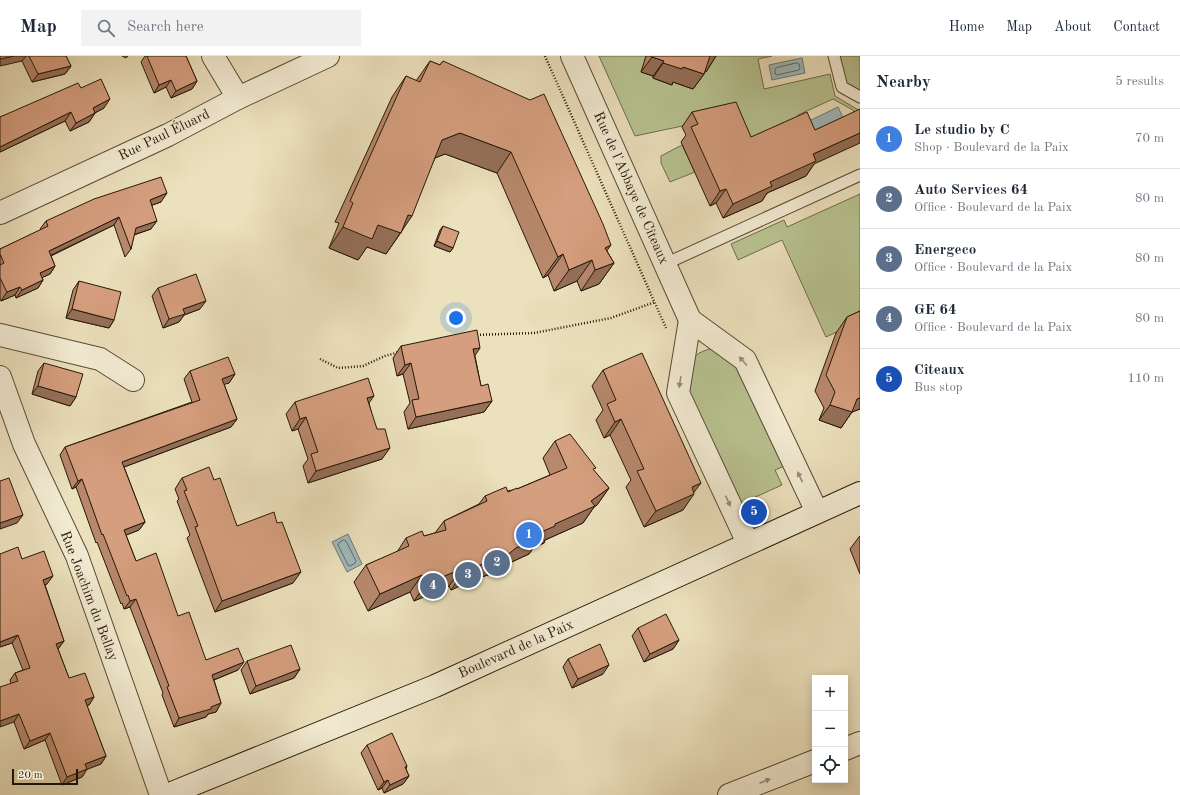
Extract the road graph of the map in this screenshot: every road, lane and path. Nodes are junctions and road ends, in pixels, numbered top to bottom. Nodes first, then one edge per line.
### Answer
1 (212, 56) edge
2 (328, 56) edge
3 (545, 56) edge
4 (572, 56) edge
5 (834, 56) edge
6 (860, 97) edge
7 (238, 98) junction
8 (860, 175) edge
9 (0, 213) edge
10 (665, 264) junction
11 (678, 293) junction
12 (655, 302) junction
13 (690, 320) junction
14 (667, 329) dead end
15 (0, 335) edge
16 (473, 335) edge
17 (400, 352) edge
18 (320, 359) dead end
19 (0, 377) edge
20 (133, 380) dead end
21 (860, 493) edge
22 (816, 512) junction
23 (748, 543) junction
24 (812, 762) edge
25 (161, 795) edge
26 (167, 795) edge
27 (729, 795) edge

1 - 7 street
2 - 7 street, Rue Paul Éluard
3 - 12 path
4 - 10 street, Rue de l'Abbaye de Cîteaux
5 - 6 lane
7 - 9 street, Rue Paul Éluard
8 - 10 lane
10 - 11 street, Rue de l'Abbaye de Cîteaux
11 - 12 path
11 - 13 street, Rue de l'Abbaye de Cîteaux
12 - 14 path
12 - 16 path
22 -> 13 street
13 -> 23 street
15 - 20 street
17 - 18 path
19 - 25 street, Rue Joachim du Bellay
21 - 22 street, Boulevard de la Paix
22 - 23 street, Boulevard de la Paix
23 - 26 street, Boulevard de la Paix
27 -> 24 street

